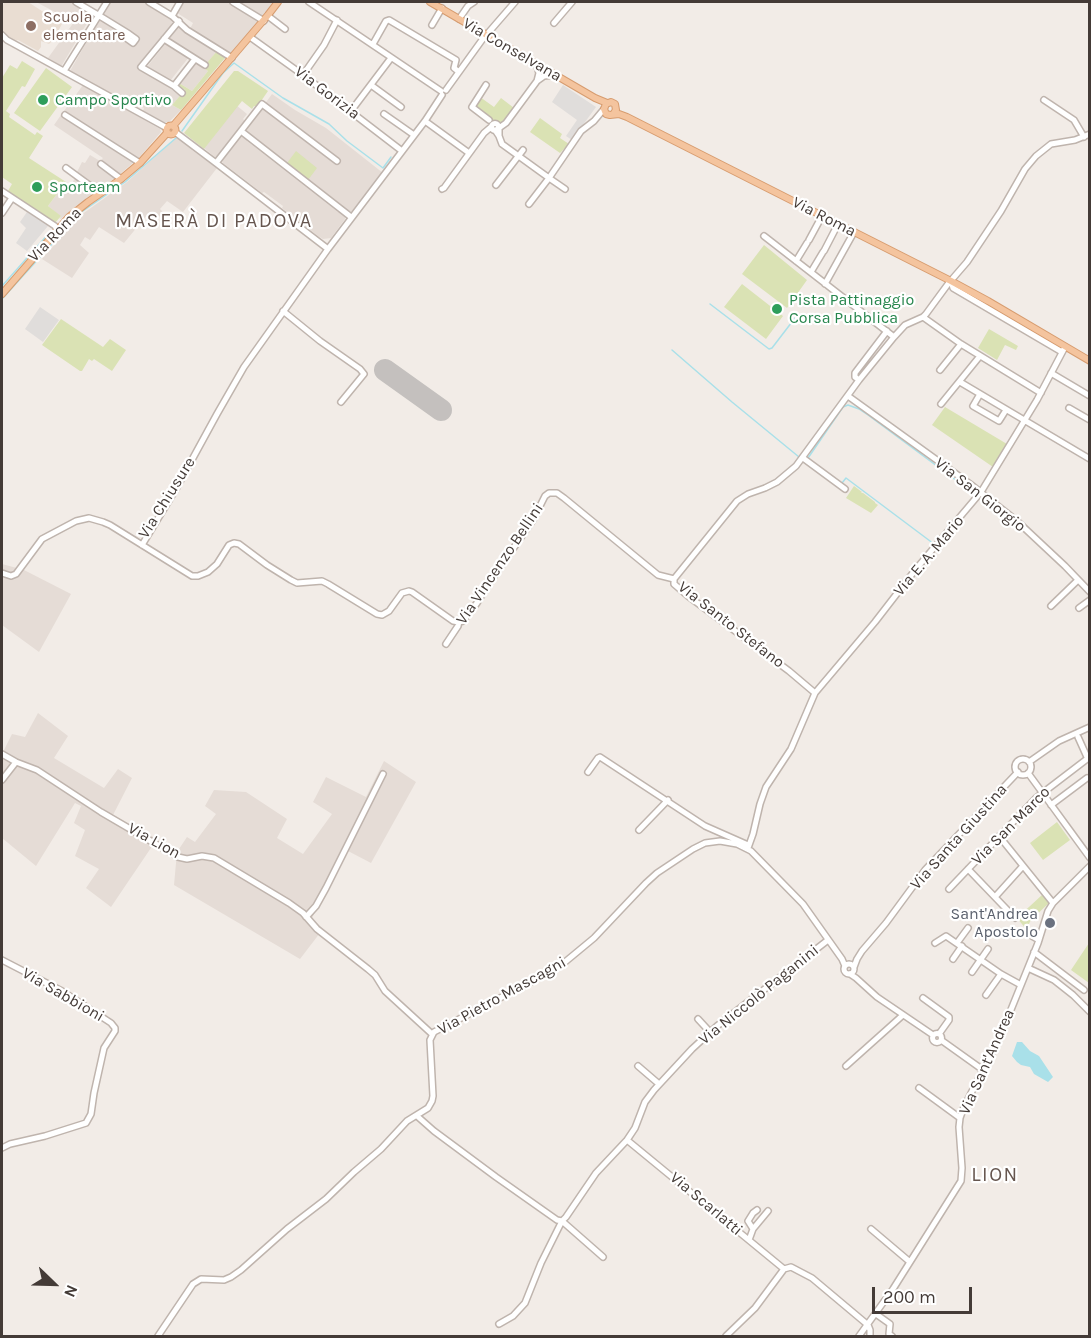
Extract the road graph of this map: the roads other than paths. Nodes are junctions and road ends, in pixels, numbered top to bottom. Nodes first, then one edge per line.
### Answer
1 (76, 2) edge
2 (107, 2) edge
3 (149, 2) edge
4 (180, 2) edge
5 (233, 2) edge
6 (278, 2) edge
7 (309, 2) edge
8 (430, 2) edge
9 (474, 2) edge
10 (514, 2) edge
11 (572, 2) edge
12 (442, 8) junction
13 (98, 15) junction
14 (172, 16) junction
15 (266, 19) junction
16 (459, 19) junction
17 (337, 20) junction
18 (179, 21) junction
19 (554, 23) dead end
20 (432, 25) dead end
21 (285, 29) dead end
22 (129, 34) dead end
23 (2, 35) edge
24 (487, 35) junction
25 (250, 37) junction
26 (164, 39) junction
27 (373, 45) junction
28 (232, 58) junction
29 (391, 58) junction
30 (195, 60) junction
31 (536, 63) junction
32 (205, 65) dead end
33 (64, 71) junction
34 (459, 72) junction
35 (303, 75) junction
36 (555, 75) junction
37 (537, 81) junction
38 (372, 85) junction
39 (486, 85) dead end
40 (174, 86) junction
41 (443, 92) junction
42 (182, 93) dead end
43 (1044, 100) dead end
44 (401, 106) dead end
45 (605, 106) junction
46 (351, 111) junction
47 (614, 112) junction
48 (384, 114) dead end
49 (65, 115) dead end
50 (425, 121) junction
51 (594, 121) junction
52 (494, 127) junction
53 (171, 130) junction
54 (241, 131) junction
55 (414, 135) junction
56 (1087, 136) edge
57 (402, 150) junction
58 (524, 150) dead end
59 (469, 153) junction
60 (519, 156) junction
61 (337, 161) dead end
62 (140, 163) junction
63 (216, 163) junction
64 (101, 164) dead end
65 (66, 168) dead end
66 (549, 178) junction
67 (121, 179) junction
68 (496, 185) dead end
69 (442, 189) dead end
70 (565, 189) dead end
71 (2, 191) edge
72 (100, 193) junction
73 (12, 198) junction
74 (529, 204) dead end
75 (2, 213) edge
76 (822, 216) junction
77 (351, 217) junction
78 (838, 224) junction
79 (57, 230) junction
80 (854, 232) junction
81 (764, 236) dead end
82 (328, 249) junction
83 (796, 261) junction
84 (811, 272) junction
85 (951, 281) junction
86 (825, 284) junction
87 (2, 294) edge
88 (283, 311) junction
89 (923, 317) junction
90 (887, 331) junction
91 (894, 337) junction
92 (961, 344) junction
93 (1063, 350) junction
94 (870, 354) junction
95 (980, 356) junction
96 (876, 359) junction
97 (1089, 361) edge
98 (940, 370) dead end
99 (1050, 373) junction
100 (859, 380) junction
101 (960, 382) junction
102 (853, 389) junction
103 (1041, 393) junction
104 (980, 394) junction
105 (848, 396) junction
106 (1089, 396) edge
107 (341, 402) dead end
108 (843, 402) junction
109 (941, 404) dead end
110 (863, 407) junction
111 (1069, 408) dead end
112 (1006, 410) junction
113 (1089, 420) edge
114 (1024, 421) junction
115 (803, 458) junction
116 (1089, 459) edge
117 (845, 489) dead end
118 (981, 492) junction
119 (142, 545) junction
120 (2, 573) edge
121 (674, 579) junction
122 (1078, 580) junction
123 (1088, 588) edge
124 (1089, 600) edge
125 (1051, 606) dead end
126 (1079, 608) dead end
127 (459, 622) junction
128 (446, 644) dead end
129 (815, 693) junction
130 (1089, 727) edge
131 (1078, 737) dead end
132 (2, 754) edge
133 (16, 762) junction
134 (1029, 762) junction
135 (588, 772) dead end
136 (1018, 772) junction
137 (1028, 772) junction
138 (383, 774) dead end
139 (1087, 778) dead end
140 (2, 780) edge
141 (1042, 793) junction
142 (668, 800) junction
143 (1051, 805) junction
144 (639, 830) dead end
145 (999, 836) junction
146 (738, 842) junction
147 (749, 847) junction
148 (1089, 856) edge
149 (1023, 866) junction
150 (1089, 866) edge
151 (968, 869) junction
152 (949, 889) dead end
153 (995, 897) junction
154 (1053, 903) junction
155 (306, 917) junction
156 (1015, 918) dead end
157 (968, 928) dead end
158 (1025, 932) dead end
159 (828, 940) junction
160 (1039, 940) junction
161 (935, 944) dead end
162 (959, 945) junction
163 (988, 949) dead end
164 (1034, 952) junction
165 (953, 958) dead end
166 (980, 959) junction
167 (2, 960) edge
168 (850, 967) junction
169 (1028, 968) junction
170 (972, 972) dead end
171 (1001, 974) junction
172 (1021, 985) junction
173 (1084, 990) dead end
174 (986, 995) dead end
175 (923, 998) dead end
176 (1089, 1011) edge
177 (903, 1015) junction
178 (698, 1019) dead end
179 (710, 1032) junction
180 (432, 1035) junction
181 (938, 1036) junction
182 (639, 1066) dead end
183 (846, 1066) dead end
184 (983, 1070) junction
185 (659, 1084) junction
186 (919, 1088) dead end
187 (417, 1116) junction
188 (960, 1118) junction
189 (627, 1140) junction
190 (2, 1148) edge
191 (757, 1210) dead end
192 (768, 1210) dead end
193 (562, 1221) junction
194 (753, 1229) junction
195 (872, 1229) dead end
196 (749, 1240) junction
197 (603, 1257) dead end
198 (910, 1262) junction
199 (784, 1269) junction
200 (876, 1314) junction
201 (499, 1324) dead end
202 (868, 1326) junction
203 (158, 1336) edge
204 (726, 1336) edge
205 (859, 1336) edge
206 (870, 1336) edge
207 (892, 1336) edge

1 - 13 street
2 - 13 street
3 - 14 street
4 - 14 street
5 - 15 street
6 - 15 main road, Via Roma
7 - 17 street
8 - 12 main road, Via Conselvana
9 - 16 street
10 - 24 street, Via Chiusure
11 - 19 street
12 - 16 main road, Via Conselvana
12 - 20 street
13 - 22 street
13 - 33 street
14 - 18 street
15 - 21 street
15 - 25 main road, Via Roma
16 - 24 main road, Via Conselvana
17 - 27 street
17 - 35 street
18 - 26 street
18 - 28 street
23 - 33 street
24 - 31 main road, Via Conselvana
24 - 34 street, Via Chiusure
25 - 28 main road, Via Roma
25 - 35 street, Via Gorizia
26 - 30 street
26 - 40 street
27 - 29 street
27 - 34 street
28 - 53 main road, Via Roma
29 - 38 street
29 - 41 street
30 - 32 street
30 - 40 street
31 - 36 main road, Via Conselvana
31 - 37 street
33 - 53 street
34 - 41 street, Via Chiusure
35 - 46 street, Via Gorizia
36 - 37 street
36 - 45 main road, Via Conselvana
37 - 52 street
38 - 44 street
38 - 46 street
39 - 52 street
40 - 42 street
41 - 50 street, Via Chiusure
43 - 56 street
45 - 47 main road
45 - 47 main road
45 - 51 street
46 - 57 street, Via Gorizia
47 - 51 street
47 - 76 main road, Via Roma
48 - 55 street
49 - 62 street
50 - 55 street, Via Chiusure
50 - 59 street
51 - 66 street
52 - 59 street
52 - 60 street
53 - 62 main road, Via Roma
53 - 63 street
54 - 61 street
54 - 63 street
54 - 77 street
55 - 57 street, Via Chiusure
56 - 85 street, Via Santo Stefano
57 - 77 street, Via Chiusure
58 - 60 street
59 - 69 street
60 - 66 street
60 - 68 street
62 - 67 main road, Via Roma
63 - 82 street
64 - 67 street
65 - 72 street
66 - 70 street
66 - 74 street
67 - 72 main road, Via Roma
71 - 73 street
72 - 79 main road, Via Roma
73 - 75 street
73 - 79 street
76 - 78 main road, Via Roma
76 - 83 street
77 - 82 street, Via Chiusure
78 - 80 main road, Via Roma
78 - 84 street
79 - 87 main road, Via Roma
80 - 85 main road, Via Roma
80 - 86 street
81 - 83 street
82 - 88 street, Via Chiusure
83 - 84 street
84 - 86 street
85 - 89 street, Via Santo Stefano
85 - 93 main road, Via Roma
86 - 90 street
88 - 107 street
88 - 119 street, Via Chiusure
89 - 91 street, Via Santo Stefano
89 - 92 street
90 - 91 street
90 - 94 street
91 - 96 street, Via Santo Stefano
92 - 95 street
92 - 98 street
93 - 97 main road, Via Roma
93 - 99 street, Via E. A. Mario
94 - 96 street
94 - 100 street, Via Santo Stefano
95 - 101 street
95 - 103 street
96 - 100 street, Via Santo Stefano
99 - 103 street, Via E. A. Mario
99 - 106 street
100 - 102 street, Via Santo Stefano
101 - 104 street
101 - 109 street
102 - 105 street, Via Santo Stefano
102 - 110 street, Via San Giorgio
103 - 114 street, Via E. A. Mario
104 - 112 street
104 - 112 street
105 - 108 street, Via Santo Stefano
105 - 110 street, Via San Giorgio
108 - 110 street, Via San Giorgio
108 - 115 street, Via Santo Stefano
110 - 118 street, Via San Giorgio
111 - 113 street
112 - 114 street
114 - 116 street
114 - 118 street, Via E. A. Mario
115 - 117 street
115 - 121 street, Via Santo Stefano
118 - 122 street, Via San Giorgio
118 - 129 street, Via E. A. Mario
119 - 120 street, Via Chiusure
119 - 127 street
121 - 127 street, Via Vincenzo Bellini
121 - 129 street, Via Santo Stefano
122 - 123 street, Via San Giorgio
122 - 125 street
124 - 126 street
127 - 128 street, Via Vincenzo Bellini
129 - 147 street
130 - 134 street
131 - 141 street, Via San Marco
132 - 133 street, Via Lion
133 - 140 street
133 - 155 street, Via Lion
134 - 136 street
134 - 137 street
135 - 142 street, Via Pietro Mascagni
136 - 137 street
136 - 168 street, Via Santa Giustina
137 - 141 street
138 - 155 street
139 - 143 street
141 - 143 street
141 - 145 street, Via San Marco
142 - 144 street
142 - 146 street, Via Pietro Mascagni
143 - 148 street
145 - 149 street
145 - 151 street, Via San Marco
146 - 147 street, Via Pietro Mascagni
146 - 180 street, Via Pietro Mascagni
147 - 159 street, Via Pietro Mascagni
149 - 153 street
149 - 154 street
150 - 154 street, Via Sant'Andrea
151 - 152 street, Via San Marco
151 - 153 street
153 - 156 street
154 - 160 street, Via Sant'Andrea
155 - 180 street, Via Lion
157 - 162 street
158 - 160 street
159 - 168 street, Via Pietro Mascagni
159 - 179 street, Via Niccolò Paganini
160 - 164 street, Via Sant'Andrea
161 - 162 street
162 - 165 street
162 - 166 street
163 - 166 street
164 - 169 street, Via Sant'Andrea
164 - 173 street
166 - 170 street
166 - 171 street
167 - 190 street, Via Sabbioni
168 - 177 street, Via Pietro Mascagni
169 - 172 street, Via Sant'Andrea
169 - 176 street
171 - 172 street
171 - 174 street
172 - 184 street, Via Sant'Andrea
175 - 181 street
177 - 181 street, Via Pietro Mascagni
177 - 183 street
178 - 179 street
179 - 185 street, Via Niccolò Paganini
180 - 187 street, Via Pietro Mascagni
181 - 184 street, Via Pietro Mascagni
182 - 185 street
184 - 188 street, Via Sant'Andrea
185 - 189 street, Via Niccolò Paganini
186 - 188 street
187 - 193 street
187 - 203 street, Via Pietro Mascagni
188 - 198 street, Via Sant'Andrea
189 - 193 street, Via Niccolò Paganini
189 - 196 street, Via Scarlatti
191 - 194 street
192 - 194 street
193 - 197 street
193 - 201 street, Via Niccolò Paganini
194 - 196 street
195 - 198 street
196 - 199 street, Via Scarlatti
198 - 200 street, Via Sant'Andrea
199 - 202 street
199 - 204 street
200 - 202 street, Via Sant'Andrea
200 - 207 street
202 - 205 street, Via Sant'Andrea
202 - 206 street

